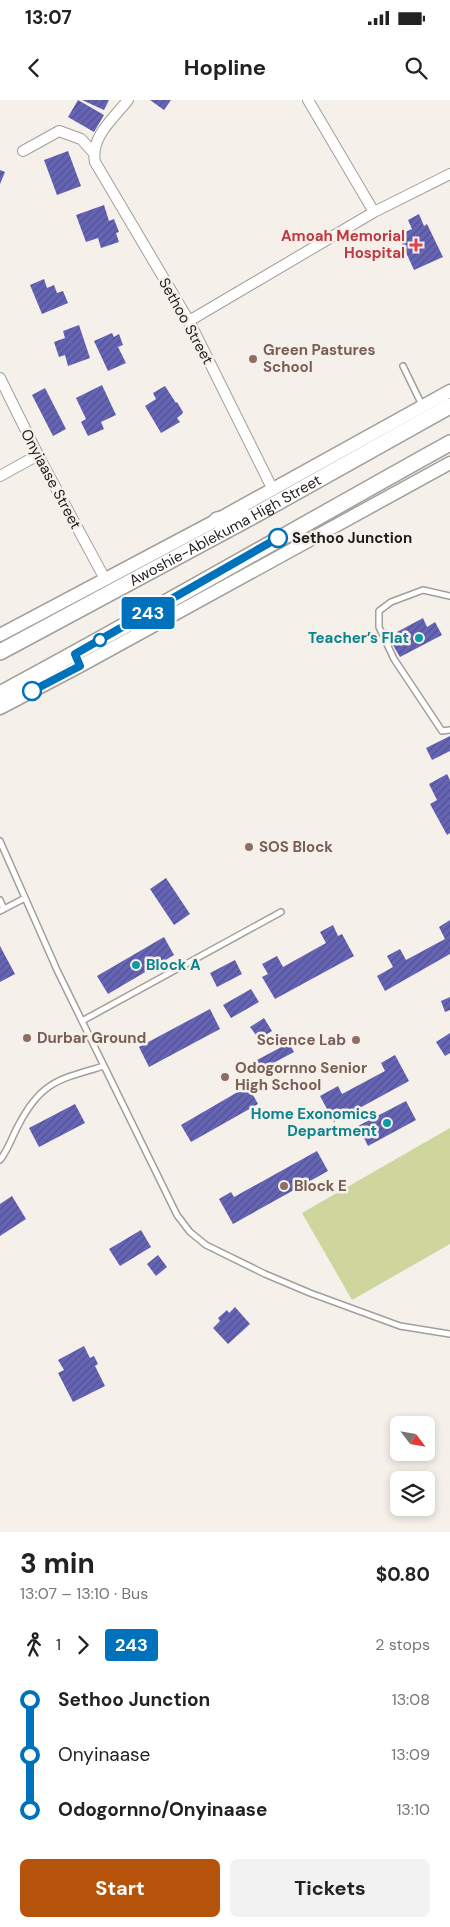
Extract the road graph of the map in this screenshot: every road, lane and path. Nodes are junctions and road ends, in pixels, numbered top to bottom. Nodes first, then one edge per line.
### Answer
1 (128, 100) edge
2 (308, 100) edge
3 (23, 151) dead end
4 (94, 154) junction
5 (450, 174) edge
6 (374, 212) junction
7 (189, 321) junction
8 (403, 366) dead end
9 (0, 378) edge
10 (450, 391) edge
11 (423, 406) junction
12 (450, 406) edge
13 (450, 443) edge
14 (38, 455) junction
15 (450, 463) edge
16 (0, 476) edge
17 (273, 490) junction
18 (255, 515) junction
19 (217, 520) junction
20 (104, 579) junction
21 (450, 596) edge
22 (0, 635) edge
23 (0, 652) edge
24 (77, 660) junction
25 (0, 694) edge
26 (0, 708) edge
27 (450, 730) edge
28 (0, 841) edge
29 (25, 898) junction
30 (0, 900) edge
31 (2, 910) edge
32 (281, 912) dead end
33 (82, 1021) junction
34 (104, 1066) junction
35 (0, 1160) edge
36 (450, 1334) edge

1 - 4 street
2 - 6 street
3 - 4 street
4 - 7 street, Sethoo Street
5 - 6 street
6 - 7 street
7 - 17 street, Sethoo Street
8 - 11 lane
9 - 14 street, Onyiaase Street
10 - 11 street, Awoshie-Ablekuma High Street
11 - 17 street, Awoshie-Ablekuma High Street
12 - 18 main road, Awoshie-Ablekuma High Street
13 - 24 main road
14 - 16 street
14 - 20 street, Onyiaase Street
15 - 24 street
17 - 19 street, Awoshie-Ablekuma High Street
18 - 19 main road
18 - 23 main road, Awoshie-Ablekuma High Street
19 - 20 street, Awoshie-Ablekuma High Street
20 - 22 street, Awoshie-Ablekuma High Street
21 - 27 lane
24 - 25 main road
24 - 26 street
28 - 29 lane
29 - 31 lane
29 - 33 lane
30 - 31 lane
32 - 33 lane
33 - 34 lane
34 - 35 lane
34 - 36 lane

